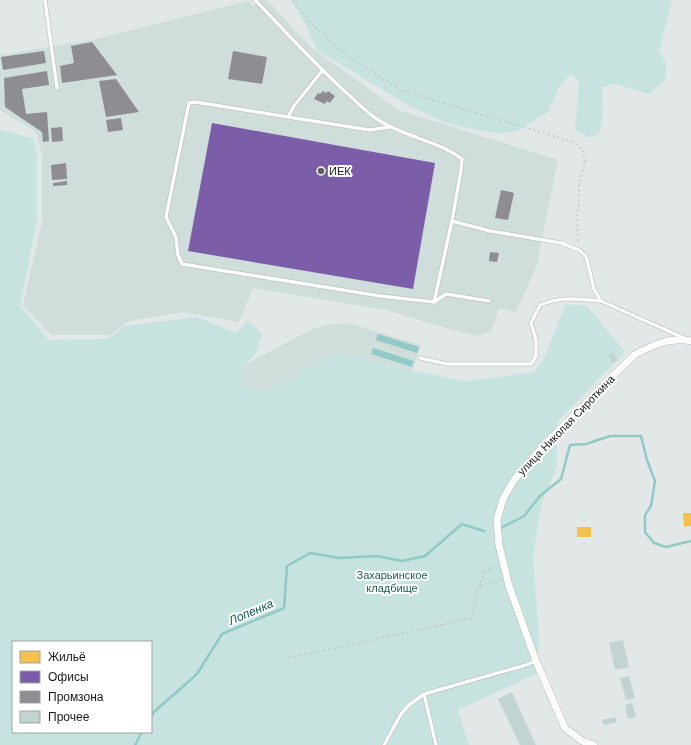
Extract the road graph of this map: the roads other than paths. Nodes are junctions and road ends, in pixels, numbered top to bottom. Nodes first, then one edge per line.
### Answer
1 (45, 0) edge
2 (255, 0) edge
3 (322, 71) junction
4 (57, 88) dead end
5 (288, 117) junction
6 (389, 127) junction
7 (452, 221) junction
8 (489, 301) dead end
9 (601, 301) junction
10 (434, 302) junction
11 (690, 341) edge
12 (420, 358) dead end
13 (536, 661) junction
14 (424, 694) junction
15 (384, 745) edge
16 (436, 745) edge
17 (594, 745) edge

1 - 4 lane
2 - 3 lane
3 - 5 lane
3 - 6 lane
5 - 6 lane
5 - 10 lane
6 - 7 lane
7 - 9 lane
7 - 10 lane
8 - 10 lane
9 - 11 lane
9 - 12 lane
11 - 13 street, улица Николая Сироткина
13 - 14 lane
13 - 17 street, улица Николая Сироткина
14 - 15 lane
14 - 16 lane

